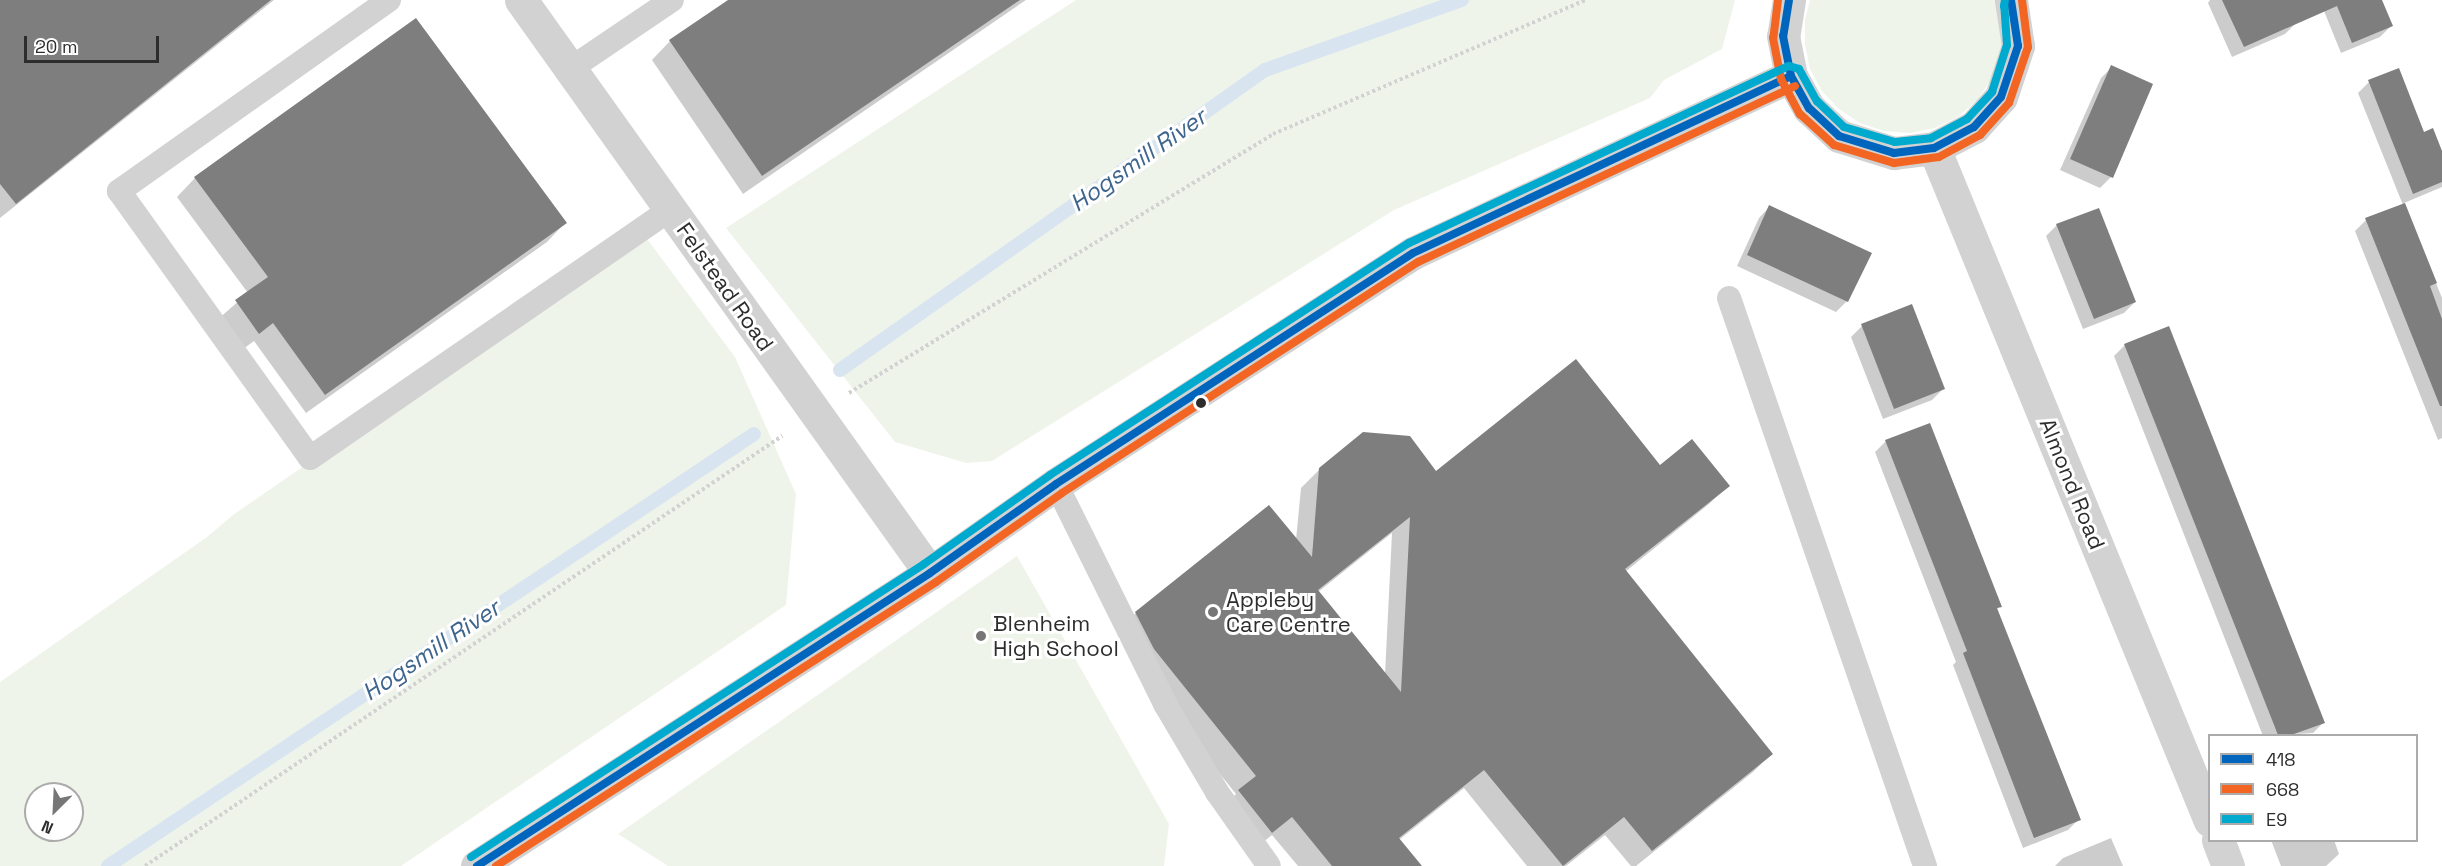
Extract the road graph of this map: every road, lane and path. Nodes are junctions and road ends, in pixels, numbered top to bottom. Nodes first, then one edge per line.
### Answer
1 (389, 0) edge
2 (521, 0) edge
3 (672, 0) edge
4 (1789, 0) edge
5 (2017, 2) edge
6 (570, 69) junction
7 (1791, 76) junction
8 (1934, 148) junction
9 (670, 210) junction
10 (1730, 298) dead end
11 (1056, 484) junction
12 (930, 573) junction
13 (2208, 815) edge
14 (2219, 842) edge
15 (477, 866) edge
16 (1269, 866) edge
17 (1925, 866) edge
18 (2228, 866) edge

1 - 9 lane
2 - 6 street, Felstead Road
3 - 6 lane
4 - 7 street
5 - 8 street
6 - 9 street, Felstead Road
7 - 8 street
7 - 11 street
8 - 13 street, Almond Road
9 - 12 street, Felstead Road
10 - 17 lane
11 - 12 street
11 - 16 lane
12 - 15 street
14 - 18 street

